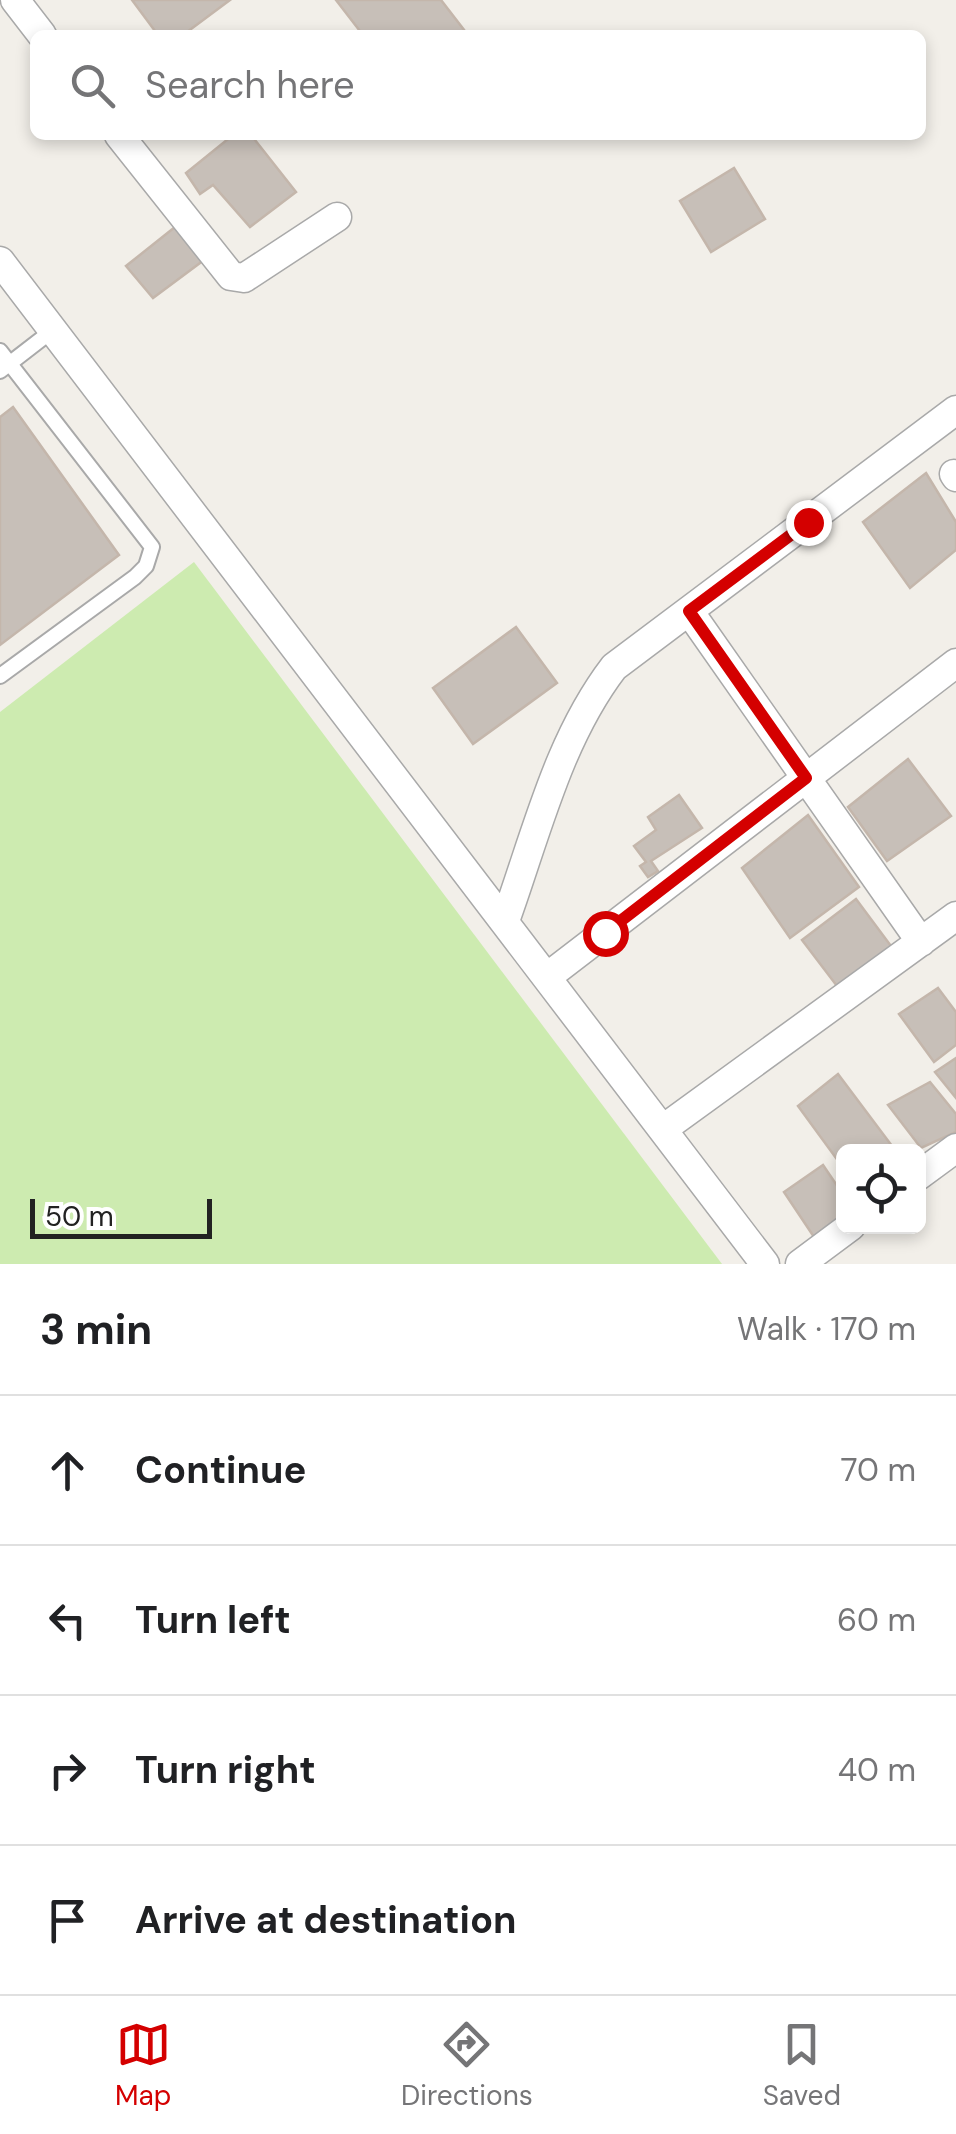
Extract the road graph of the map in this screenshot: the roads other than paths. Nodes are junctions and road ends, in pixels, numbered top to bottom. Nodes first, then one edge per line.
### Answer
1 (15, 0) edge
2 (38, 30) edge
3 (123, 140) edge
4 (337, 217) dead end
5 (0, 261) edge
6 (52, 330) junction
7 (3, 362) edge
8 (956, 410) edge
9 (689, 611) junction
10 (956, 663) edge
11 (0, 676) edge
12 (806, 778) junction
13 (956, 916) edge
14 (505, 921) junction
15 (920, 942) junction
16 (548, 977) junction
17 (663, 1129) junction
18 (956, 1148) edge
19 (926, 1170) edge
20 (840, 1234) edge
21 (765, 1264) edge
22 (800, 1264) edge

1 - 2 street
3 - 4 street
5 - 6 street
6 - 7 lane
6 - 14 street
7 - 11 lane
8 - 9 street
9 - 12 street
9 - 14 street
10 - 12 street
12 - 15 street
12 - 16 street
13 - 15 street
14 - 16 street
15 - 17 street
16 - 17 street
17 - 21 street
18 - 19 street
20 - 22 street

